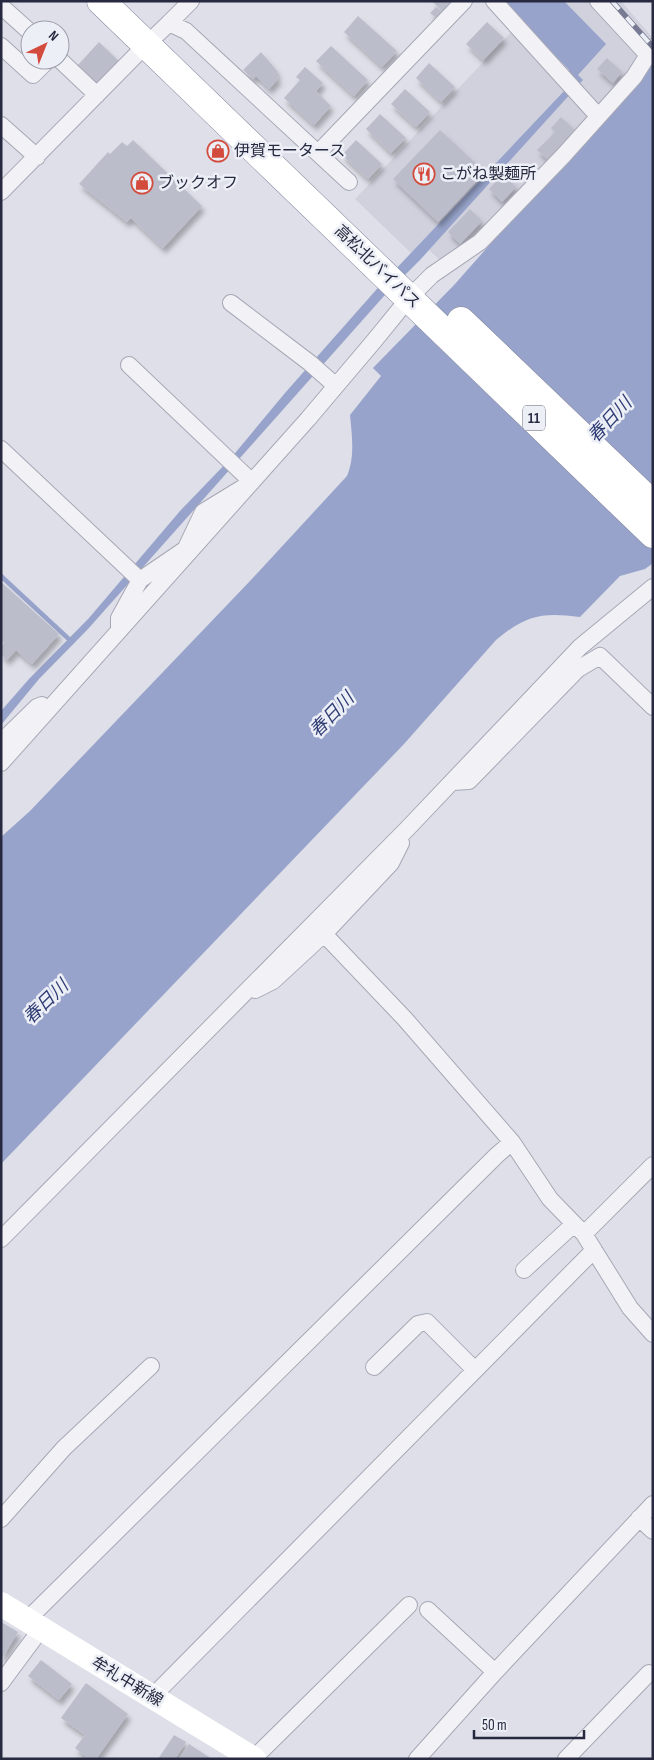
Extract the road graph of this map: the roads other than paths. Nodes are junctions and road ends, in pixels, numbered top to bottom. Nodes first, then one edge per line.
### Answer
1 (101, 1) edge
2 (128, 1) edge
3 (190, 1) edge
4 (464, 1) edge
5 (494, 1) edge
6 (598, 1) edge
7 (1, 6) edge
8 (20, 23) edge
9 (159, 33) junction
10 (1, 46) edge
11 (651, 51) edge
12 (20, 63) edge
13 (70, 69) edge
14 (27, 70) edge
15 (38, 70) edge
16 (97, 95) junction
17 (598, 116) junction
18 (1, 125) edge
19 (318, 153) junction
20 (37, 157) junction
21 (349, 182) dead end
22 (1, 192) edge
23 (409, 284) junction
24 (231, 303) dead end
25 (129, 365) dead end
26 (336, 386) junction
27 (1, 449) edge
28 (252, 482) junction
29 (653, 505) edge
30 (653, 534) edge
31 (187, 551) junction
32 (140, 580) junction
33 (653, 587) edge
34 (118, 632) junction
35 (54, 702) junction
36 (653, 707) edge
37 (1, 742) edge
38 (1, 763) edge
39 (453, 782) junction
40 (407, 830) junction
41 (324, 934) junction
42 (244, 995) junction
43 (512, 1142) junction
44 (653, 1165) edge
45 (579, 1229) junction
46 (1, 1239) edge
47 (594, 1250) junction
48 (524, 1270) dead end
49 (653, 1334) edge
50 (151, 1366) dead end
51 (374, 1367) dead end
52 (475, 1370) junction
53 (653, 1504) edge
54 (639, 1518) junction
55 (1, 1519) edge
56 (653, 1531) edge
57 (1, 1604) edge
58 (409, 1605) dead end
59 (428, 1610) dead end
60 (34, 1625) junction
61 (496, 1672) junction
62 (649, 1673) dead end
63 (1, 1682) edge
64 (152, 1697) junction
65 (254, 1759) edge
66 (417, 1759) edge
67 (566, 1759) edge

1 - 9 highway, 高松北バイパス / 11
2 - 9 highway, 高松北バイパス / 11
3 - 9 street
4 - 19 street
5 - 17 street
6 - 11 street
7 - 8 street
9 - 16 street
9 - 19 street
9 - 23 highway, 高松北バイパス / 11
10 - 12 street
11 - 17 street
13 - 16 street
14 - 15 street
16 - 20 street
17 - 23 street
18 - 20 street
19 - 21 street
20 - 22 street
23 - 26 street
23 - 29 highway, 高松北バイパス / 11
23 - 30 highway, 高松北バイパス / 11
24 - 26 street
25 - 28 street
26 - 28 street
27 - 32 street
28 - 31 street
31 - 32 street
31 - 34 street
32 - 34 street
33 - 39 street
34 - 35 street
35 - 37 street
35 - 38 street
36 - 39 street
39 - 40 street
40 - 41 street
40 - 42 street
41 - 42 street
41 - 43 street
42 - 46 street
43 - 45 street
43 - 60 street
44 - 45 street
45 - 47 street
45 - 48 street
47 - 49 street
47 - 52 street
50 - 55 street
51 - 52 street
52 - 64 street
53 - 54 street
54 - 56 street
54 - 61 street
57 - 60 main road, 牟礼中新線
58 - 65 street
59 - 61 street
60 - 63 street
60 - 64 main road, 牟礼中新線
61 - 66 street
62 - 67 street
64 - 65 main road, 牟礼中新線

